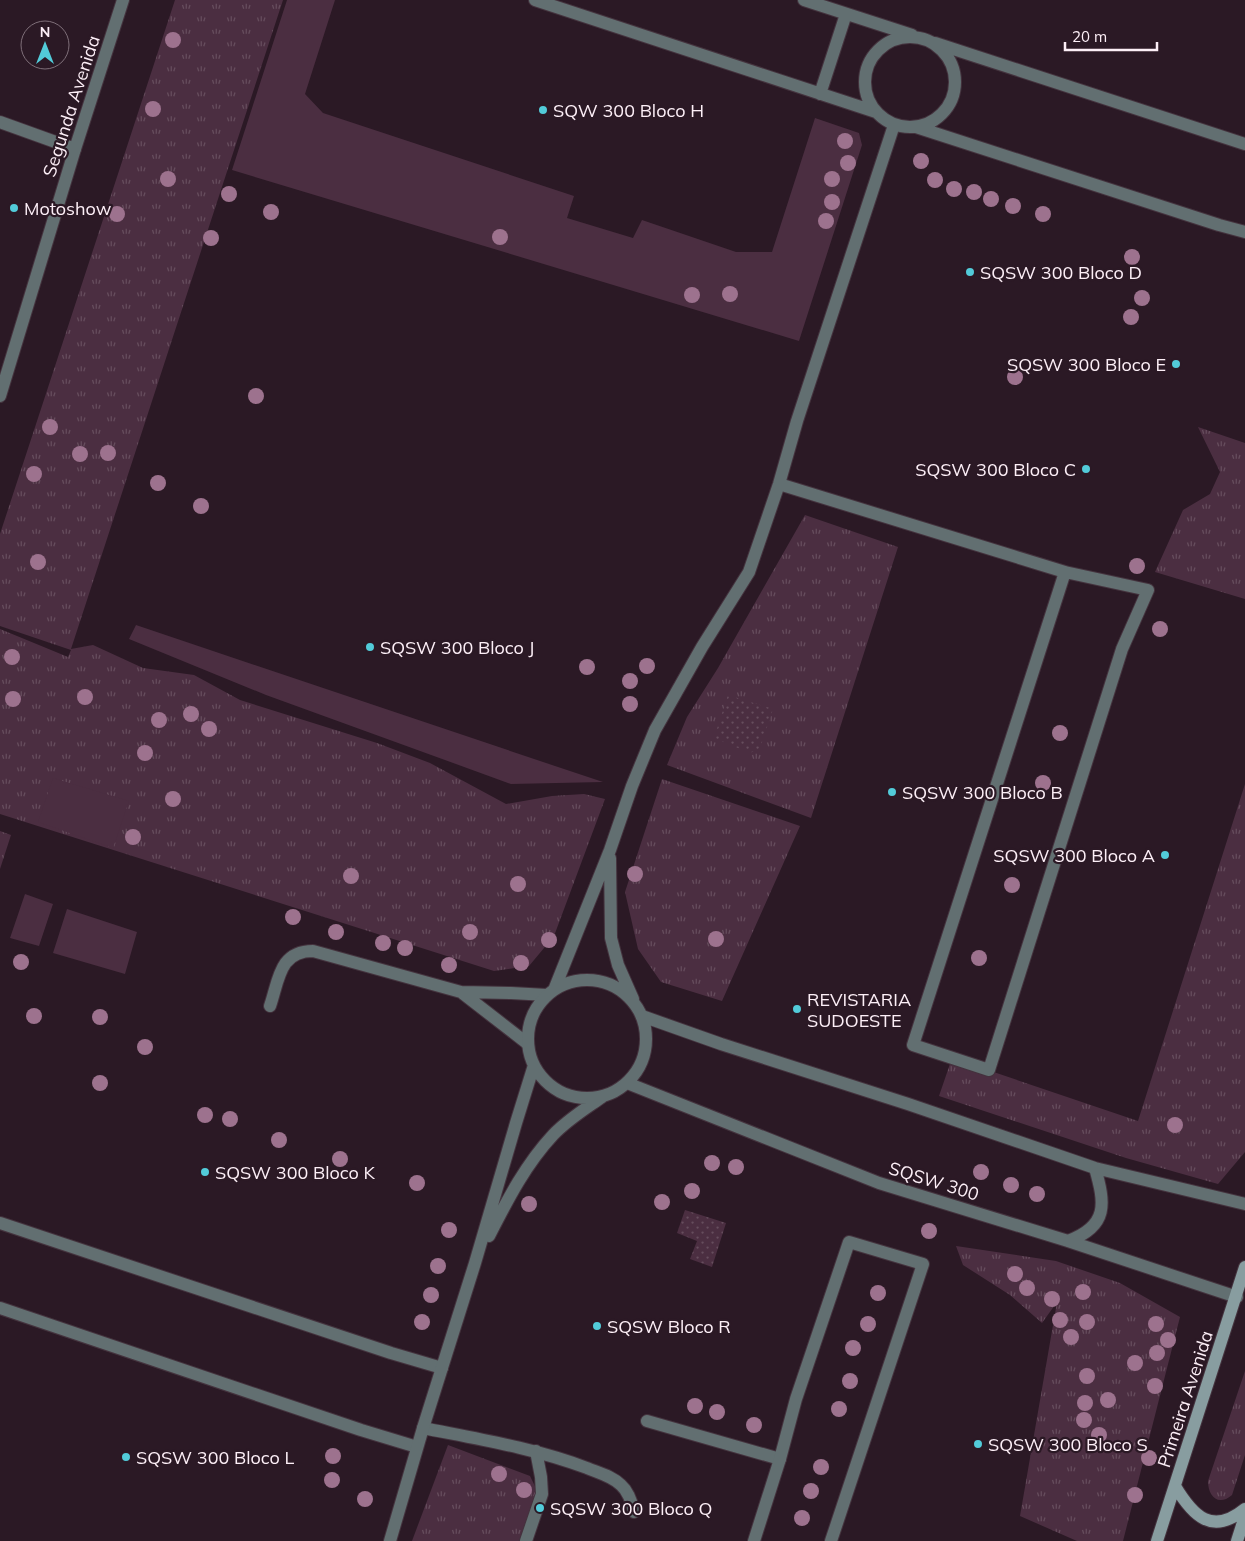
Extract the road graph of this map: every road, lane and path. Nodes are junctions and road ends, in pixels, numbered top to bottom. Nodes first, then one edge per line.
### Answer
1 (123, 0) edge
2 (535, 0) edge
3 (804, 0) edge
4 (846, 14) junction
5 (914, 36) junction
6 (935, 43) junction
7 (820, 94) junction
8 (876, 112) junction
9 (0, 122) edge
10 (894, 125) junction
11 (916, 127) junction
12 (1245, 144) edge
13 (75, 149) junction
14 (1245, 232) edge
15 (0, 396) edge
16 (779, 484) junction
17 (1065, 572) junction
18 (610, 850) junction
19 (461, 992) junction
20 (551, 993) junction
21 (634, 1004) junction
22 (270, 1006) dead end
23 (642, 1016) junction
24 (528, 1044) junction
25 (534, 1065) junction
26 (627, 1083) junction
27 (602, 1097) junction
28 (1095, 1168) junction
29 (1245, 1204) edge
30 (0, 1223) edge
31 (1068, 1241) junction
32 (475, 1263) junction
33 (1245, 1268) edge
34 (1236, 1297) junction
35 (0, 1308) edge
36 (442, 1368) junction
37 (647, 1421) dead end
38 (423, 1428) junction
39 (417, 1447) junction
40 (536, 1451) junction
41 (780, 1460) junction
42 (1175, 1486) junction
43 (1245, 1509) edge
44 (634, 1512) dead end
45 (1245, 1516) edge
46 (389, 1540) edge
47 (526, 1541) edge
48 (754, 1541) edge
49 (831, 1541) edge
50 (1156, 1541) edge
51 (1237, 1541) edge

1 - 13 street, Segunda Avenida
2 - 7 street
3 - 4 street
4 - 5 street
4 - 7 street
5 - 6 street
5 - 8 street
6 - 11 street
6 - 12 street
7 - 8 street
8 - 10 street
9 - 13 street
10 - 11 street
10 - 16 street
11 - 14 street
13 - 15 street, Segunda Avenida
16 - 17 street
16 - 18 street
17 - 17 street
18 - 20 street
18 - 21 street
19 - 20 street
19 - 22 street
19 - 24 street
20 - 21 street
20 - 24 street
21 - 23 street
23 - 26 street
23 - 28 street
24 - 25 street
25 - 27 street
25 - 32 street
26 - 27 street
26 - 31 street, SQSW 300
27 - 32 street
28 - 29 street
28 - 31 street
30 - 36 street
31 - 34 street, SQSW 300
32 - 36 street
33 - 34 main road, Primeira Avenida
34 - 42 main road, Primeira Avenida
35 - 39 street
36 - 38 street
37 - 41 street
38 - 39 street
38 - 40 street
39 - 46 street
40 - 44 street
40 - 47 street
41 - 48 street
41 - 49 street
42 - 43 main road
42 - 50 main road, Primeira Avenida
45 - 51 main road

